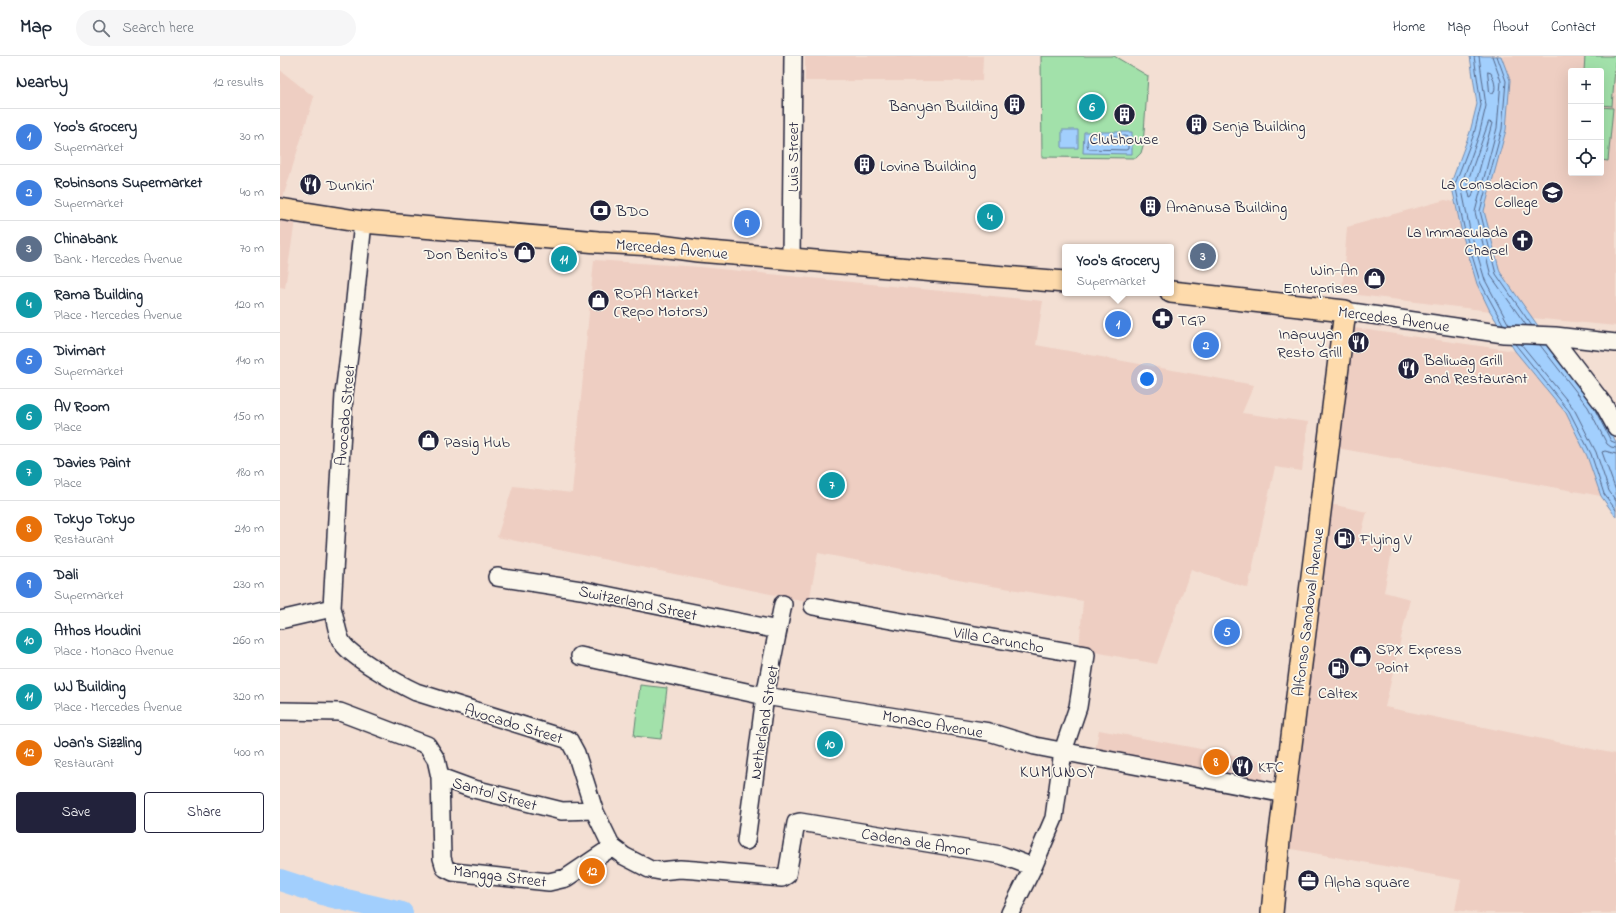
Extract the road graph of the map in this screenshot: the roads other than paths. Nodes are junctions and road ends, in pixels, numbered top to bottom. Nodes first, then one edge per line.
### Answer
1 (793, 56) edge
2 (280, 209) edge
3 (363, 222) junction
4 (791, 258) junction
5 (1062, 282) edge
6 (1174, 292) edge
7 (1345, 311) junction
8 (1550, 336) junction
9 (1616, 343) edge
10 (1616, 427) edge
11 (497, 577) dead end
12 (783, 604) dead end
13 (814, 606) dead end
14 (332, 608) junction
15 (280, 620) edge
16 (778, 630) junction
17 (580, 656) dead end
18 (765, 696) junction
19 (280, 711) edge
20 (1063, 751) junction
21 (440, 777) junction
22 (1285, 794) junction
23 (594, 810) junction
24 (746, 841) dead end
25 (612, 847) junction
26 (1033, 867) junction
27 (660, 871) joint
28 (1010, 913) edge
29 (1272, 913) edge

1 - 4 street, Luis Street
2 - 3 main road, Mercedes Avenue
3 - 4 main road, Mercedes Avenue
3 - 14 street, Avocado Street
4 - 5 main road, Mercedes Avenue
6 - 7 main road, Mercedes Avenue
7 - 8 street, Mercedes Avenue
7 - 22 main road, Alfonso Sandoval Avenue
8 - 9 street, Mercedes Avenue
8 - 10 street
11 - 16 street, Switzerland Street
12 - 16 street, Netherland Street
13 - 20 street, Villa Caruncho
14 - 15 street
14 - 23 street, Avocado Street
16 - 18 street, Netherland Street
17 - 18 street, Monaco Avenue
18 - 20 street, Monaco Avenue
18 - 24 street, Netherland Street
19 - 21 street, Santol Street
20 - 22 street, Monaco Avenue
20 - 26 street
21 - 23 street, Santol Street
21 - 25 street, Mangga Street
22 - 29 main road, Alfonso Sandoval Avenue
23 - 25 street, Avocado Street
25 - 27 street, Avocado Street
26 - 27 street, Cadena de Amor
26 - 28 street

